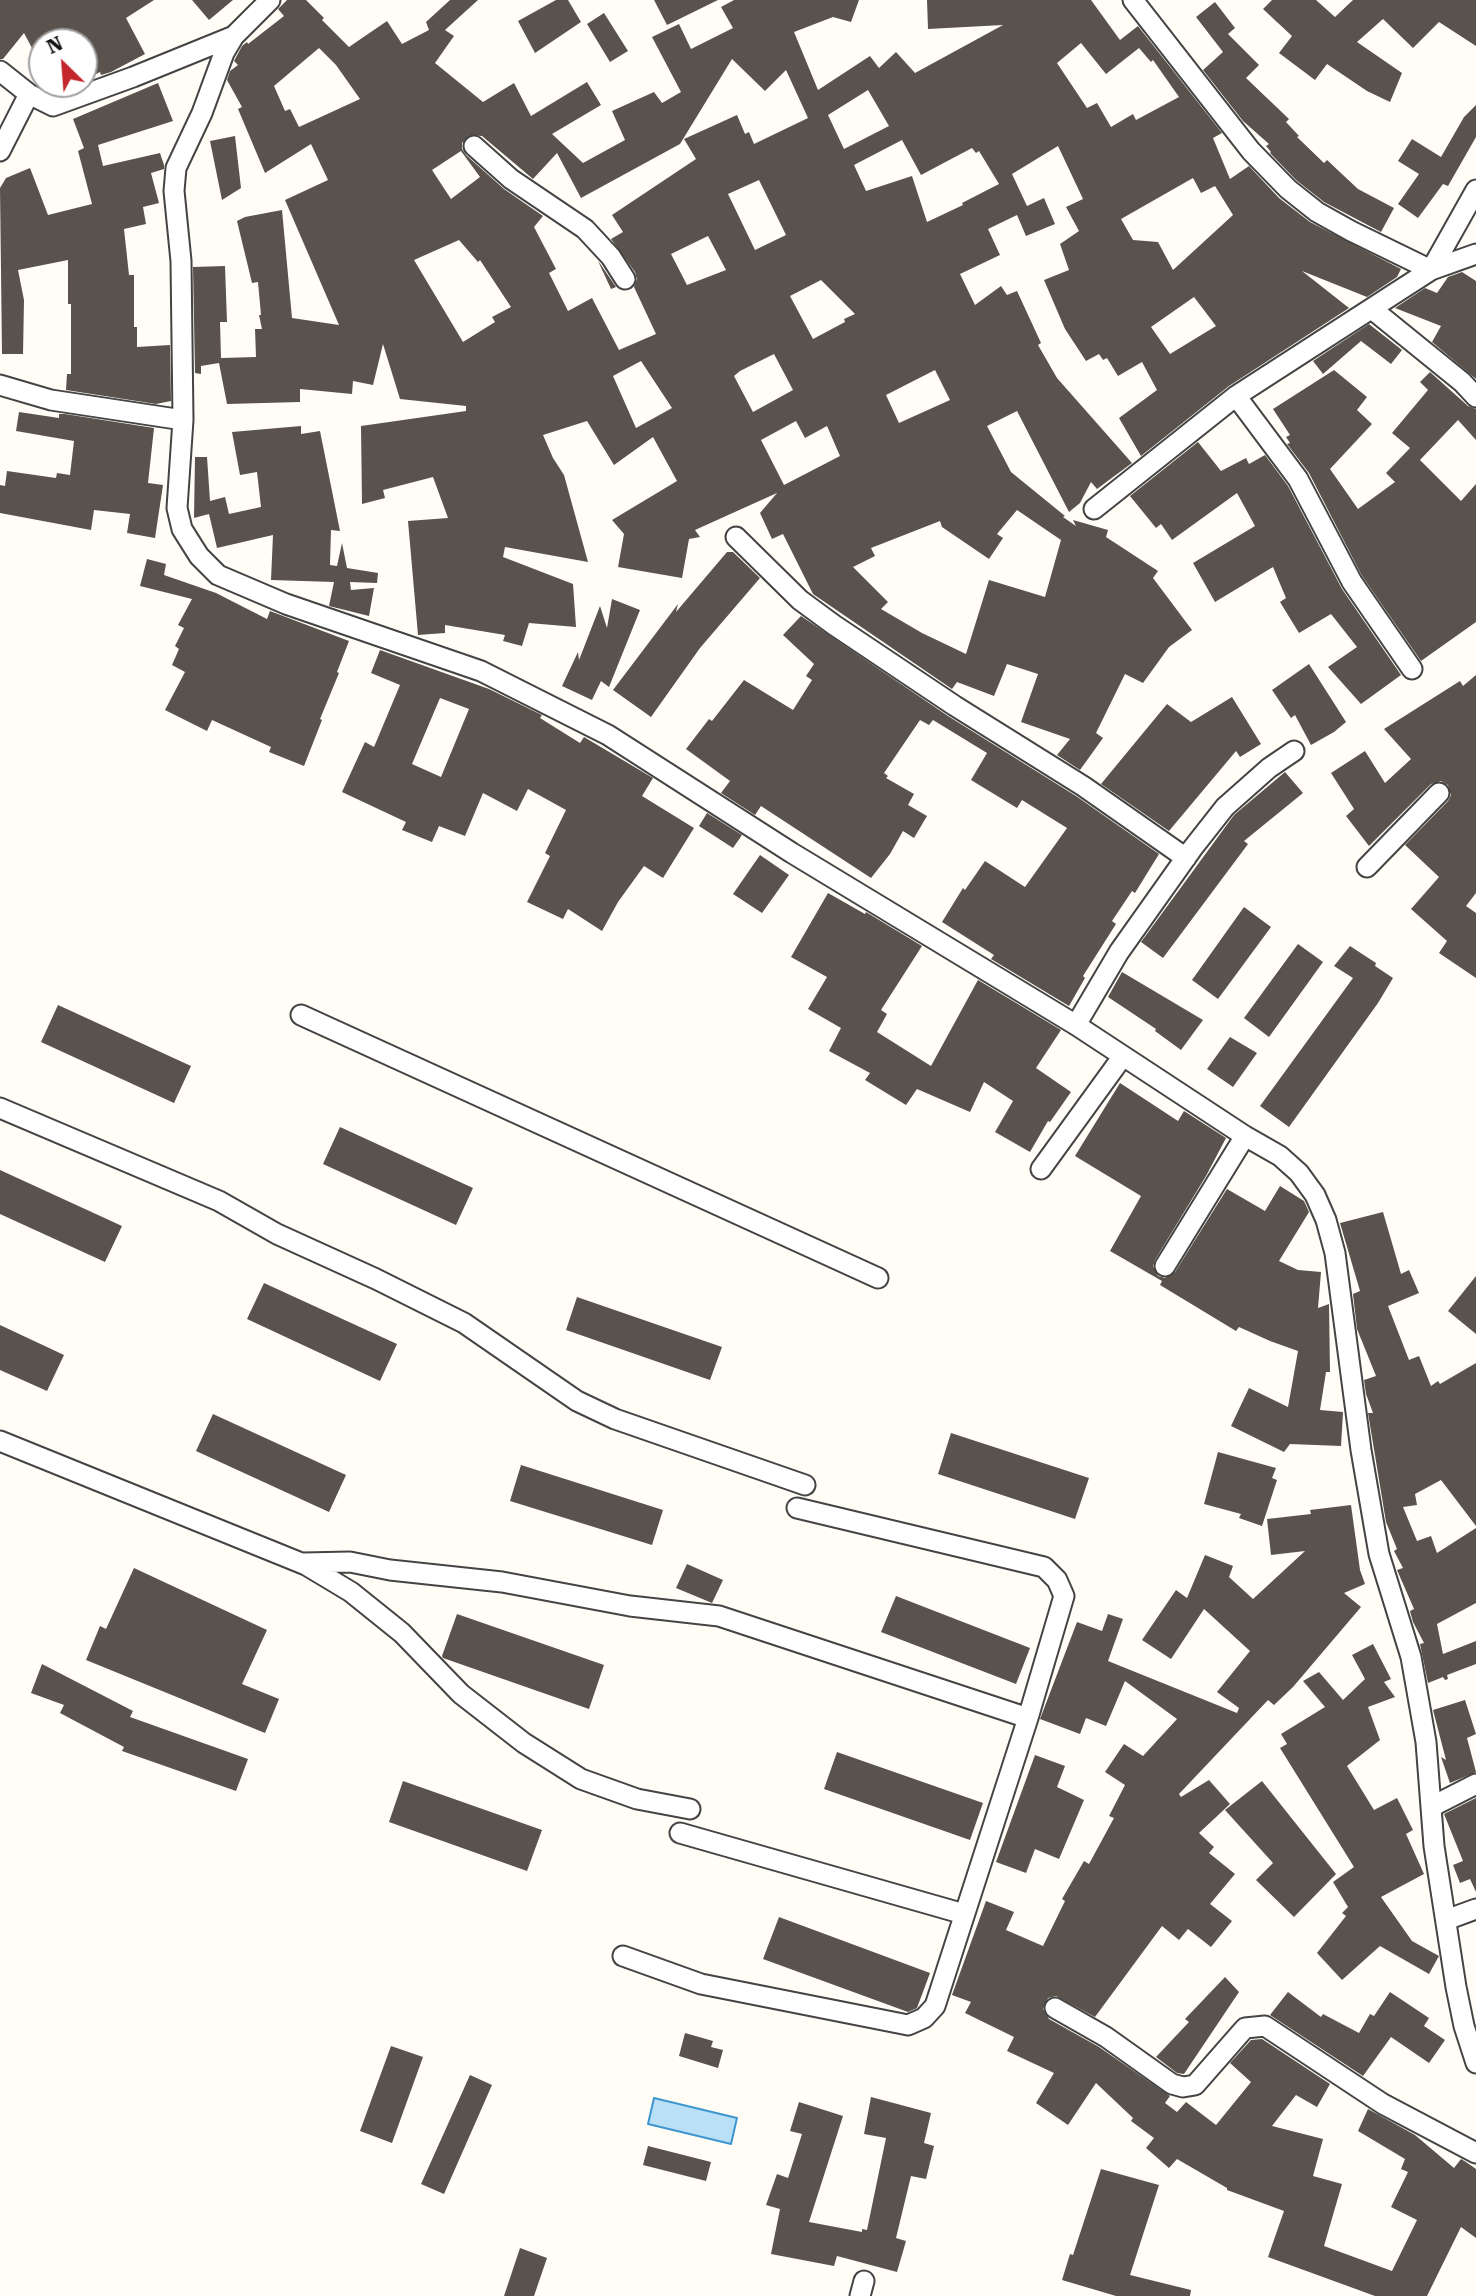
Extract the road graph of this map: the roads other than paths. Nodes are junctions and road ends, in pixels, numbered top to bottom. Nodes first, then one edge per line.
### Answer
1 (270, 0) edge
2 (1133, 0) edge
3 (234, 36) junction
4 (0, 71) edge
5 (98, 90) edge
6 (28, 93) edge
7 (28, 96) edge
8 (37, 98) edge
9 (75, 98) edge
10 (474, 146) dead end
11 (0, 151) edge
12 (1476, 190) edge
13 (1476, 254) edge
14 (1430, 270) junction
15 (625, 279) dead end
16 (1372, 309) junction
17 (0, 385) edge
18 (1236, 396) junction
19 (1476, 397) edge
20 (183, 420) junction
21 (1094, 509) dead end
22 (736, 537) dead end
23 (1412, 669) dead end
24 (1294, 751) dead end
25 (1439, 793) dead end
26 (1186, 858) junction
27 (1367, 867) dead end
28 (301, 1015) dead end
29 (1076, 1025) junction
30 (1123, 1056) junction
31 (0, 1108) edge
32 (1245, 1136) junction
33 (1041, 1169) dead end
34 (1165, 1266) dead end
35 (878, 1278) dead end
36 (0, 1441) edge
37 (805, 1485) dead end
38 (797, 1508) dead end
39 (302, 1563) junction
40 (1028, 1718) junction
41 (1476, 1784) edge
42 (1431, 1807) junction
43 (690, 1809) dead end
44 (680, 1833) dead end
45 (1476, 1909) edge
46 (964, 1914) junction
47 (1446, 1920) junction
48 (623, 1956) dead end
49 (1055, 2008) dead end
50 (1476, 2063) edge
51 (1476, 2153) edge

1 - 3 street
2 - 14 street
3 - 5 street
3 - 20 street
4 - 6 street
7 - 11 street
8 - 9 street
10 - 15 street
12 - 14 street
13 - 14 street
14 - 16 street
16 - 18 street
16 - 19 street
17 - 20 street
18 - 21 street
18 - 23 street
20 - 29 street
22 - 26 street
24 - 26 street
25 - 27 street
26 - 29 street
28 - 35 street
29 - 30 street
30 - 32 street
30 - 33 street
31 - 37 street
32 - 34 street
32 - 42 street
36 - 39 street
38 - 40 street
39 - 40 street
39 - 43 street
40 - 46 street
41 - 42 street
42 - 47 street
44 - 46 street
45 - 47 street
46 - 48 street
47 - 50 street
49 - 51 street

